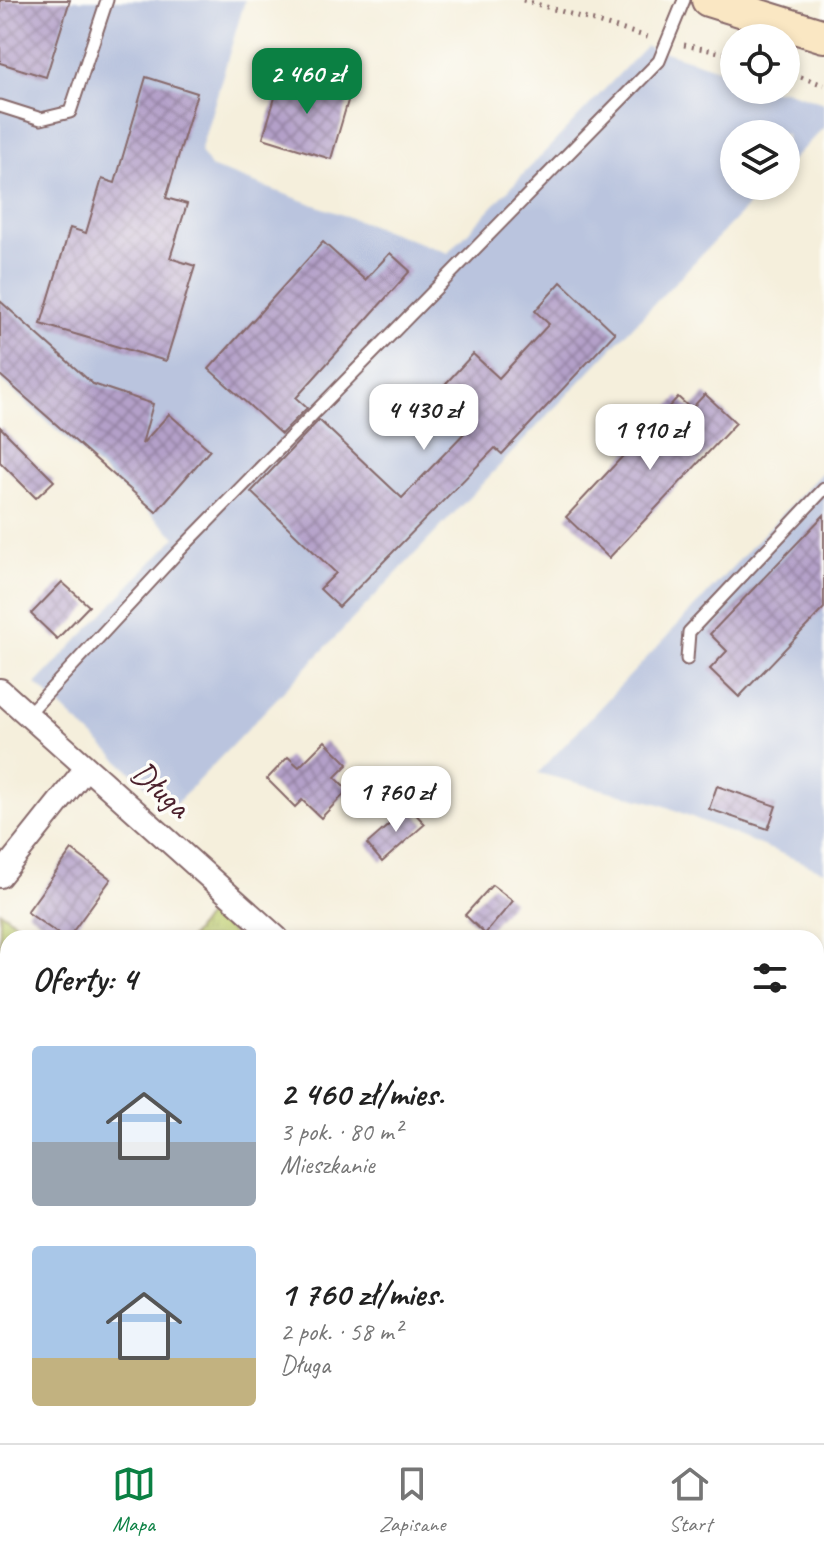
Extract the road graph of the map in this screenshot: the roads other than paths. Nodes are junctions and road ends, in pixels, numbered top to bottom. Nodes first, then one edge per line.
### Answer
1 (107, 0) edge
2 (684, 0) edge
3 (708, 0) edge
4 (824, 36) edge
5 (0, 106) edge
6 (824, 489) edge
7 (687, 659) dead end
8 (0, 690) edge
9 (27, 715) junction
10 (86, 768) junction
11 (0, 876) edge
12 (268, 930) edge

1 - 5 lane
2 - 9 lane
3 - 4 main road
6 - 7 lane
8 - 9 street, Długa
9 - 10 street, Długa
10 - 11 street
10 - 12 street, Długa

